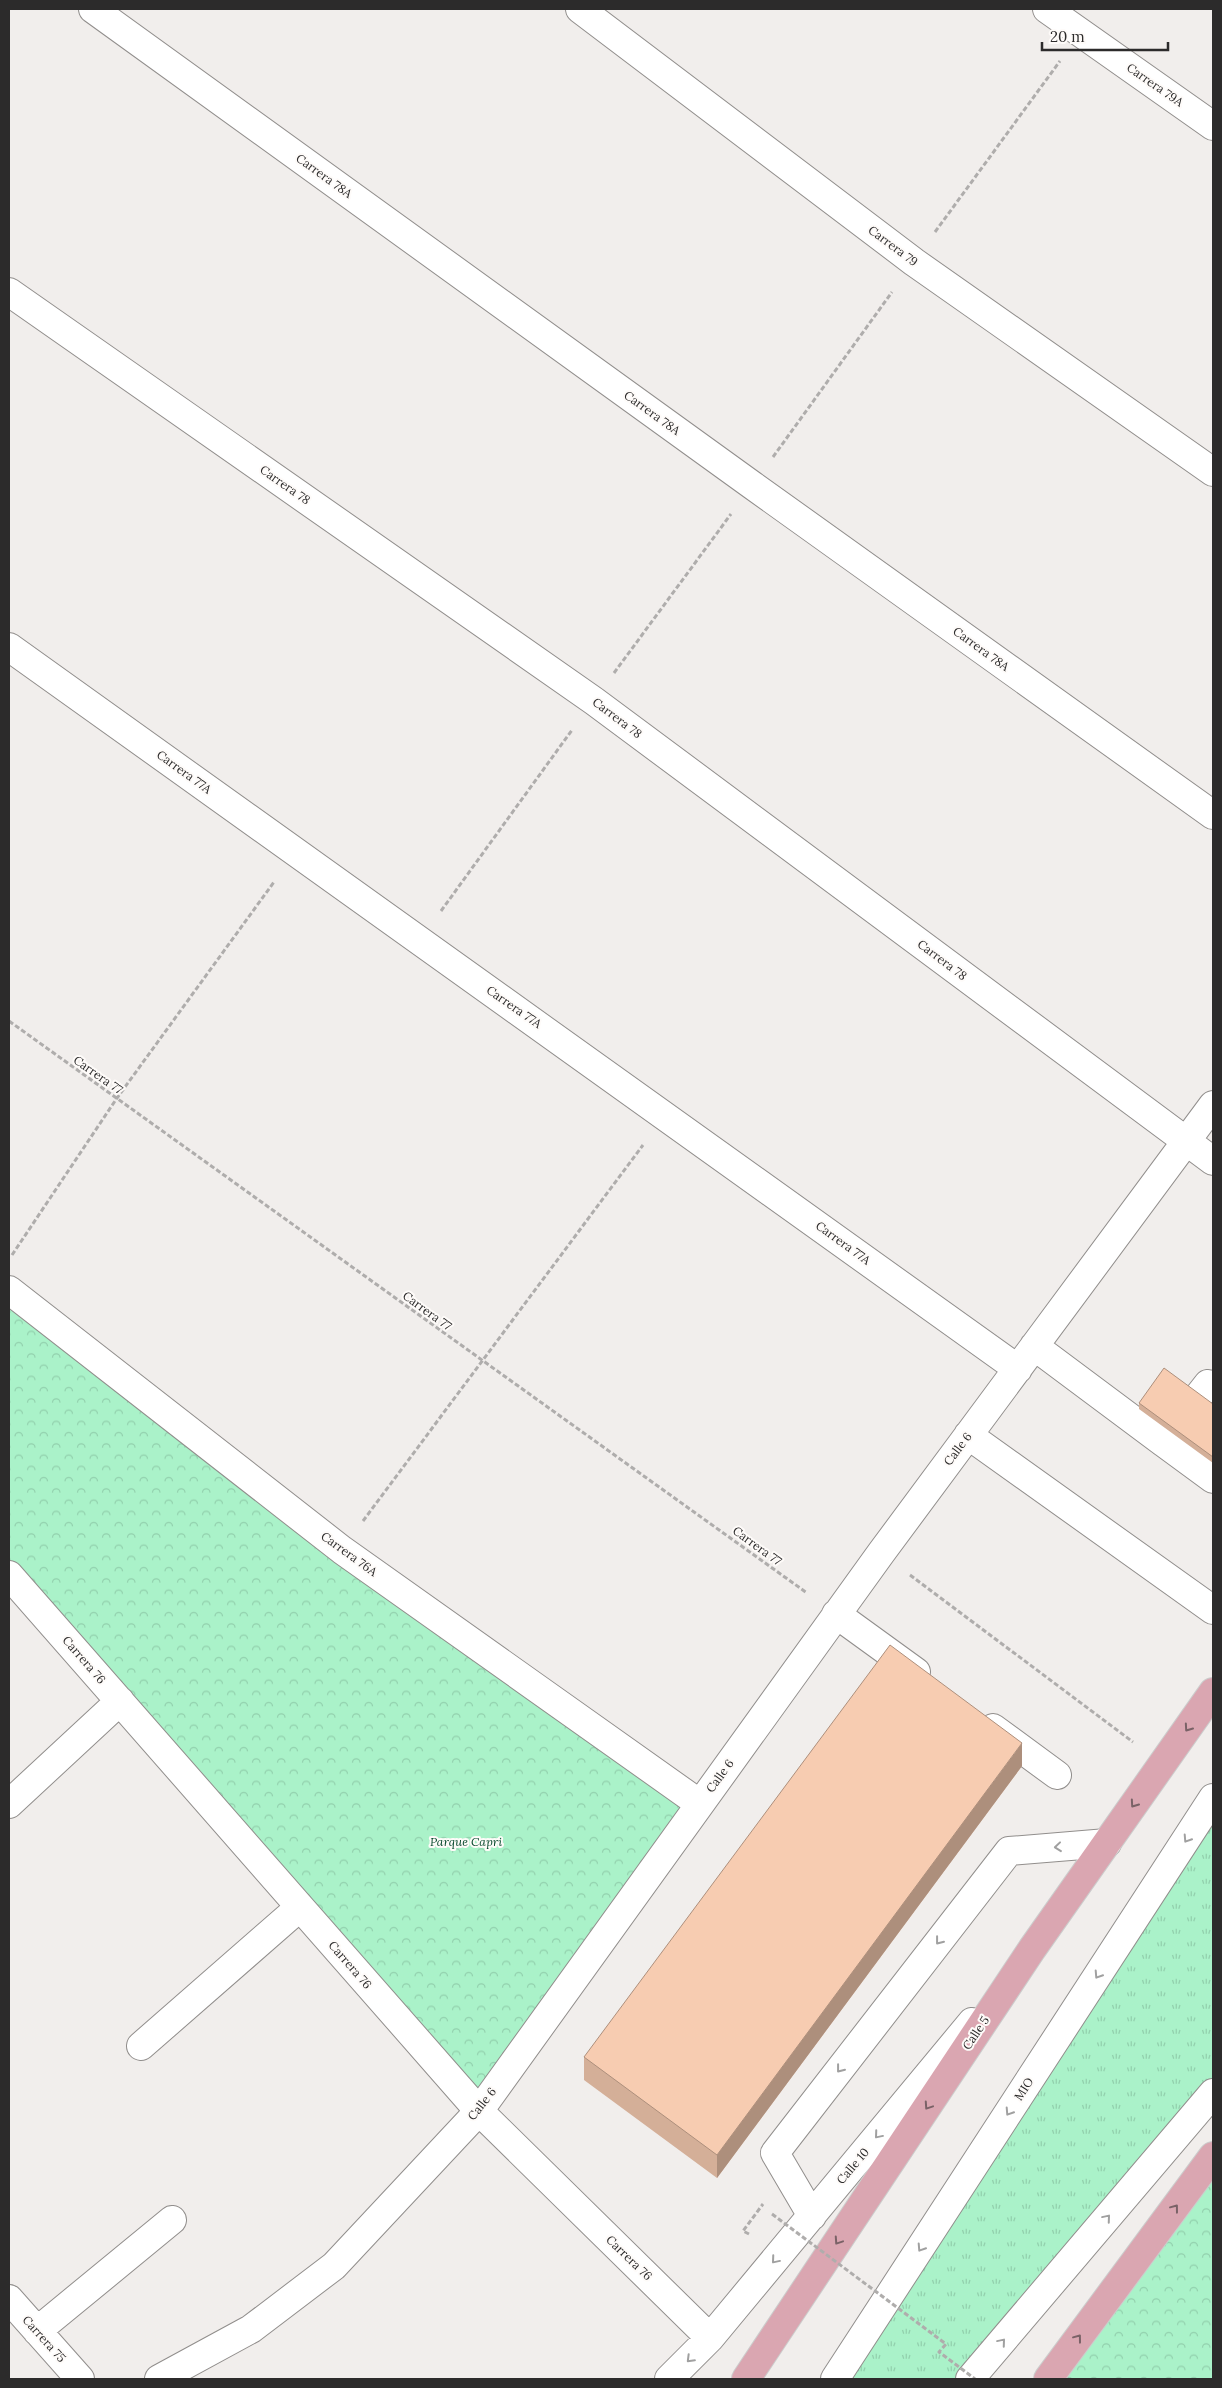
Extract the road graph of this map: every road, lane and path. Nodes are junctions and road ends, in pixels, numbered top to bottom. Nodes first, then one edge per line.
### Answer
1 (93, 9) edge
2 (580, 9) edge
3 (1048, 9) edge
4 (1213, 126) edge
5 (9, 292) edge
6 (1213, 472) edge
7 (9, 647) edge
8 (1213, 815) edge
9 (296, 852) junction
10 (9, 1021) edge
11 (117, 1098) junction
12 (1213, 1104) edge
13 (665, 1115) junction
14 (1186, 1142) junction
15 (1213, 1161) edge
16 (9, 1260) edge
17 (9, 1290) edge
18 (1034, 1346) junction
19 (482, 1360) junction
20 (1018, 1369) junction
21 (968, 1435) junction
22 (1213, 1479) edge
23 (342, 1550) junction
24 (880, 1553) junction
25 (9, 1575) edge
26 (1213, 1610) edge
27 (836, 1614) junction
28 (938, 1689) edge
29 (1213, 1692) edge
30 (120, 1701) junction
31 (970, 1712) edge
32 (1162, 1764) junction
33 (1057, 1774) dead end
34 (1213, 1798) edge
35 (9, 1804) edge
36 (700, 1804) junction
37 (1106, 1843) junction
38 (300, 1907) junction
39 (1032, 1949) junction
40 (141, 2046) dead end
41 (1213, 2093) edge
42 (479, 2111) junction
43 (1213, 2156) edge
44 (772, 2214) dead end
45 (812, 2216) junction
46 (172, 2220) dead end
47 (9, 2299) edge
48 (37, 2331) junction
49 (710, 2338) junction
50 (80, 2379) edge
51 (159, 2379) edge
52 (670, 2379) edge
53 (746, 2379) edge
54 (835, 2379) edge
55 (970, 2379) edge
56 (975, 2379) edge
57 (1048, 2379) edge

1 - 8 street, Carrera 78A
2 - 6 street, Carrera 79
3 - 4 street, Carrera 79A
5 - 14 street, Carrera 78
7 - 9 street, Carrera 77A
9 - 11 path
9 - 13 street, Carrera 77A
10 - 11 path, Carrera 77
11 - 16 path
11 - 19 path, Carrera 77
12 - 14 street, Calle 6
13 - 19 path
13 - 20 street, Carrera 77A
14 - 15 street, Carrera 78
14 - 18 street, Calle 6
17 - 23 street, Carrera 76A
18 - 20 street, Calle 6
18 - 22 street
19 - 23 path
19 - 27 path, Carrera 77
20 - 21 street, Calle 6
21 - 24 street, Calle 6
21 - 26 street
23 - 36 street, Carrera 76A
24 - 27 street, Calle 6
24 - 32 path
25 - 30 street, Carrera 76
27 - 28 street
27 - 36 street, Calle 6
29 -> 32 main road, Calle 5
30 - 35 street
30 - 38 street, Carrera 76
31 - 33 street
32 -> 37 main road, Calle 5
34 -> 54 street, MIO
36 - 42 street, Calle 6
37 - 39 main road, Calle 5
37 -> 45 street
38 - 40 street
38 - 42 street, Carrera 76
39 -> 45 street, Calle 10
39 -> 53 main road, Calle 5
55 -> 41 street
42 - 49 street, Carrera 76
42 - 51 street, Calle 6
57 -> 43 main road
44 - 56 path, bridge
45 -> 49 street, Calle 10
46 - 48 street
47 - 48 street, Carrera 75
48 - 50 street, Carrera 75
49 -> 52 street, Calle 10

